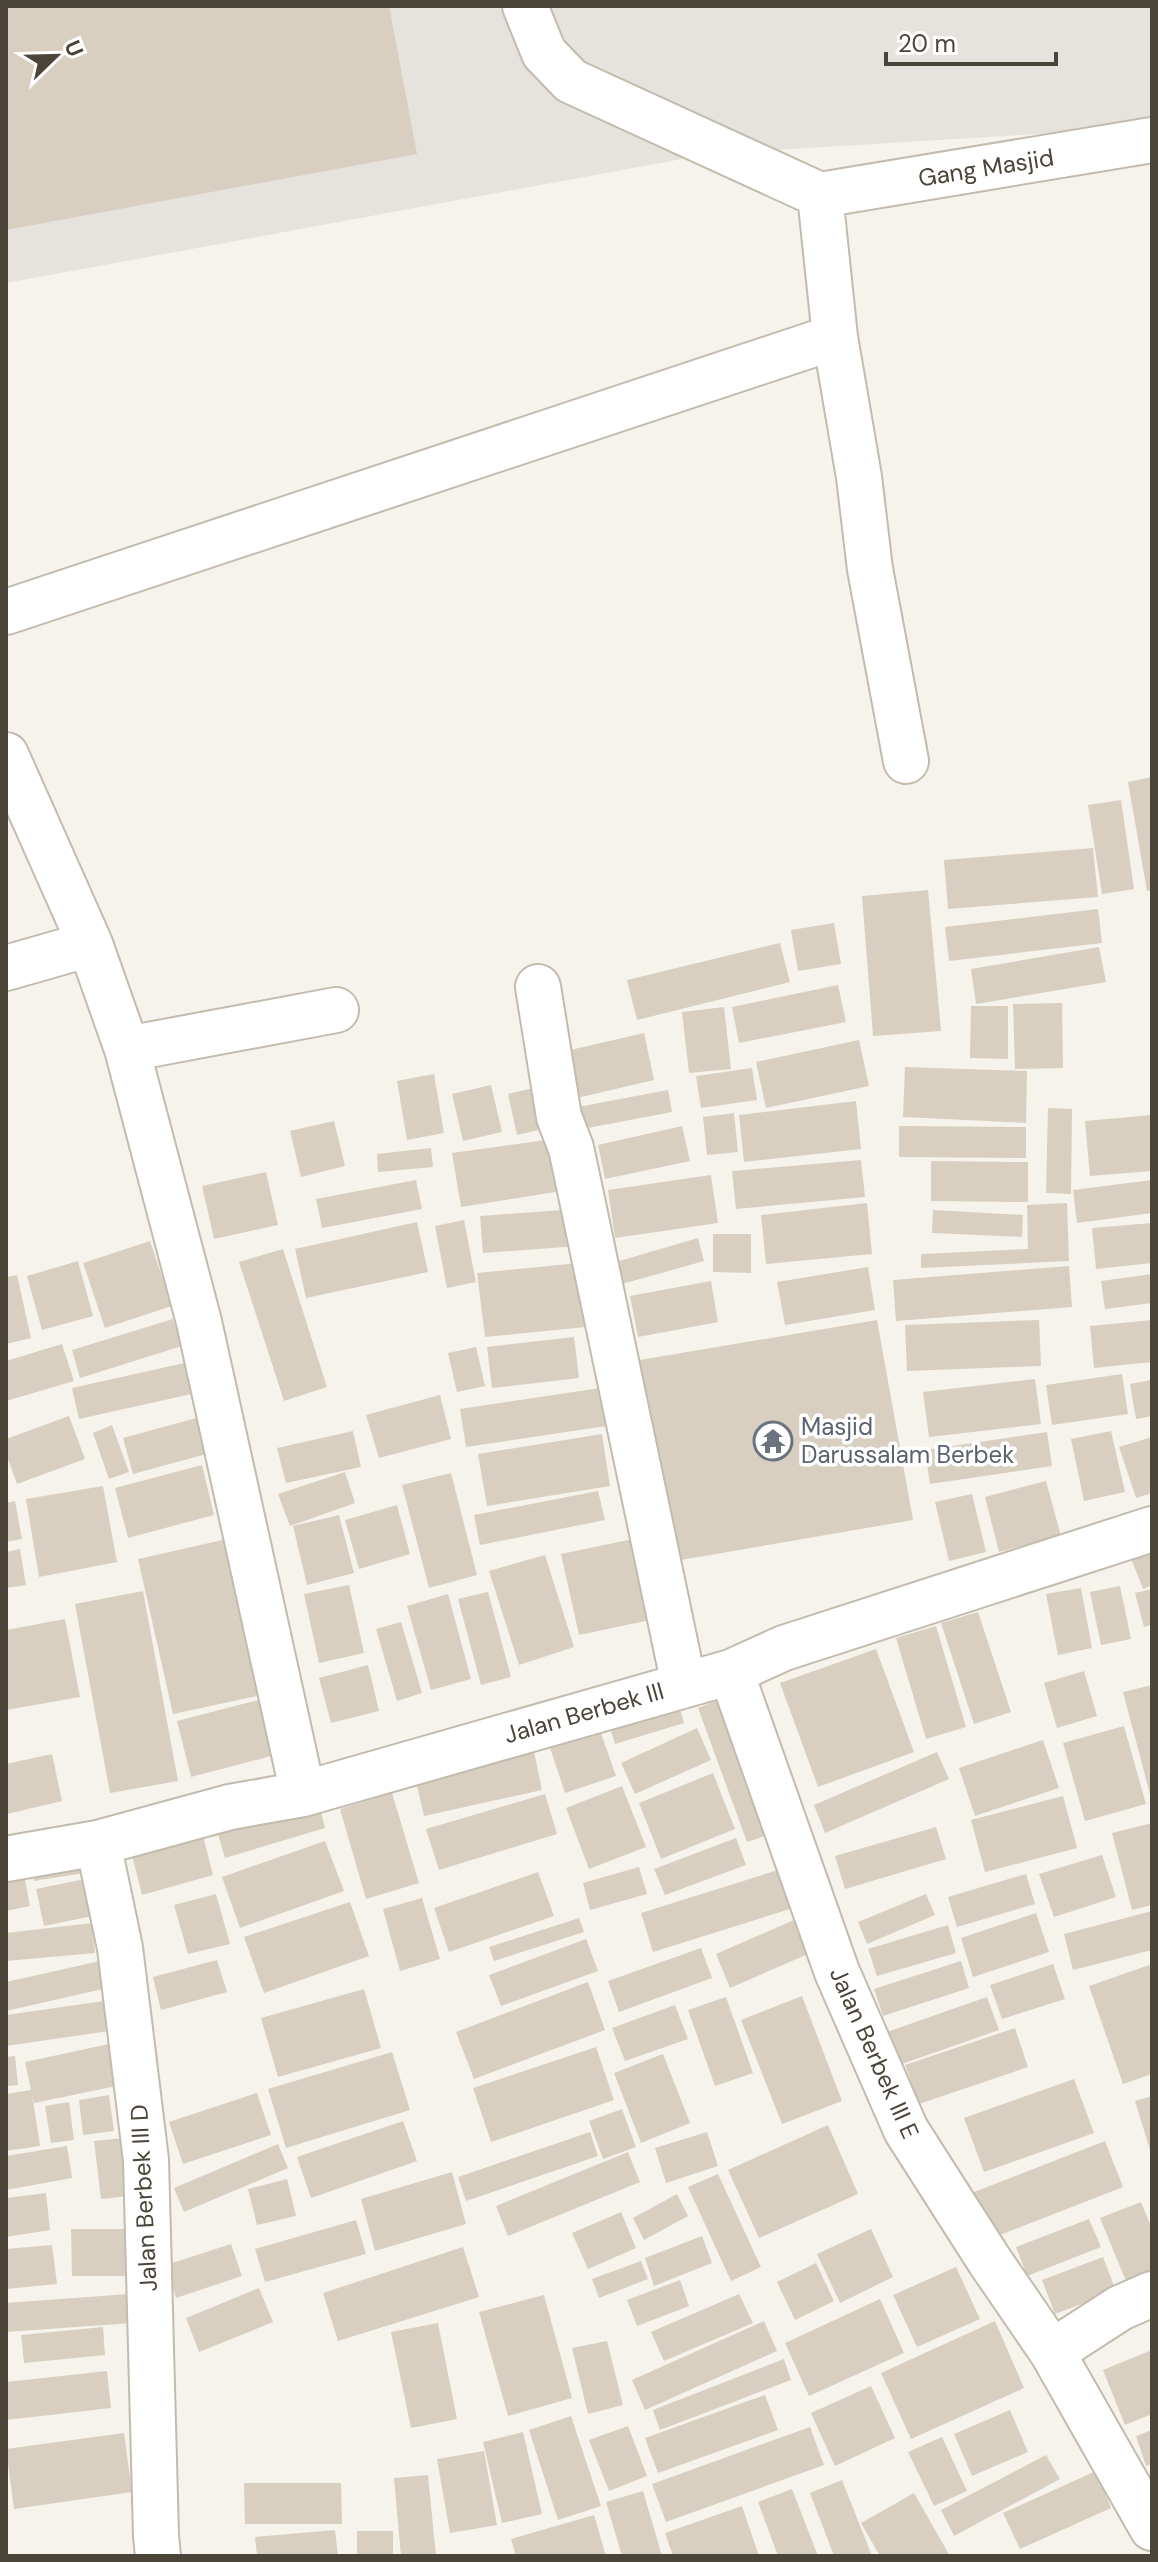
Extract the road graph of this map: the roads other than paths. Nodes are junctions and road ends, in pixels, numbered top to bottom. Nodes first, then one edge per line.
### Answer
1 (525, 6) edge
2 (1152, 140) edge
3 (820, 195) junction
4 (835, 337) junction
5 (6, 612) edge
6 (6, 755) edge
7 (906, 761) dead end
8 (90, 944) junction
9 (6, 968) edge
10 (538, 987) dead end
11 (336, 1010) dead end
12 (127, 1049) junction
13 (1152, 1529) edge
14 (731, 1672) junction
15 (684, 1685) junction
16 (303, 1794) junction
17 (98, 1843) junction
18 (6, 1859) edge
19 (1152, 2294) edge
20 (1052, 2352) junction
21 (1152, 2528) edge
22 (158, 2556) edge

1 - 3 street
2 - 3 street, Gang Masjid
3 - 4 street
4 - 5 street
4 - 7 street
6 - 8 street
8 - 9 street
8 - 12 street
10 - 15 street
11 - 12 street
12 - 16 street
13 - 14 street, Jalan Berbek III
14 - 15 street, Jalan Berbek III
14 - 20 street, Jalan Berbek III E
15 - 16 street, Jalan Berbek III
16 - 17 street, Jalan Berbek III
17 - 18 street, Jalan Berbek III
17 - 22 street, Jalan Berbek III D
19 - 20 street
20 - 21 street, Jalan Berbek III E

